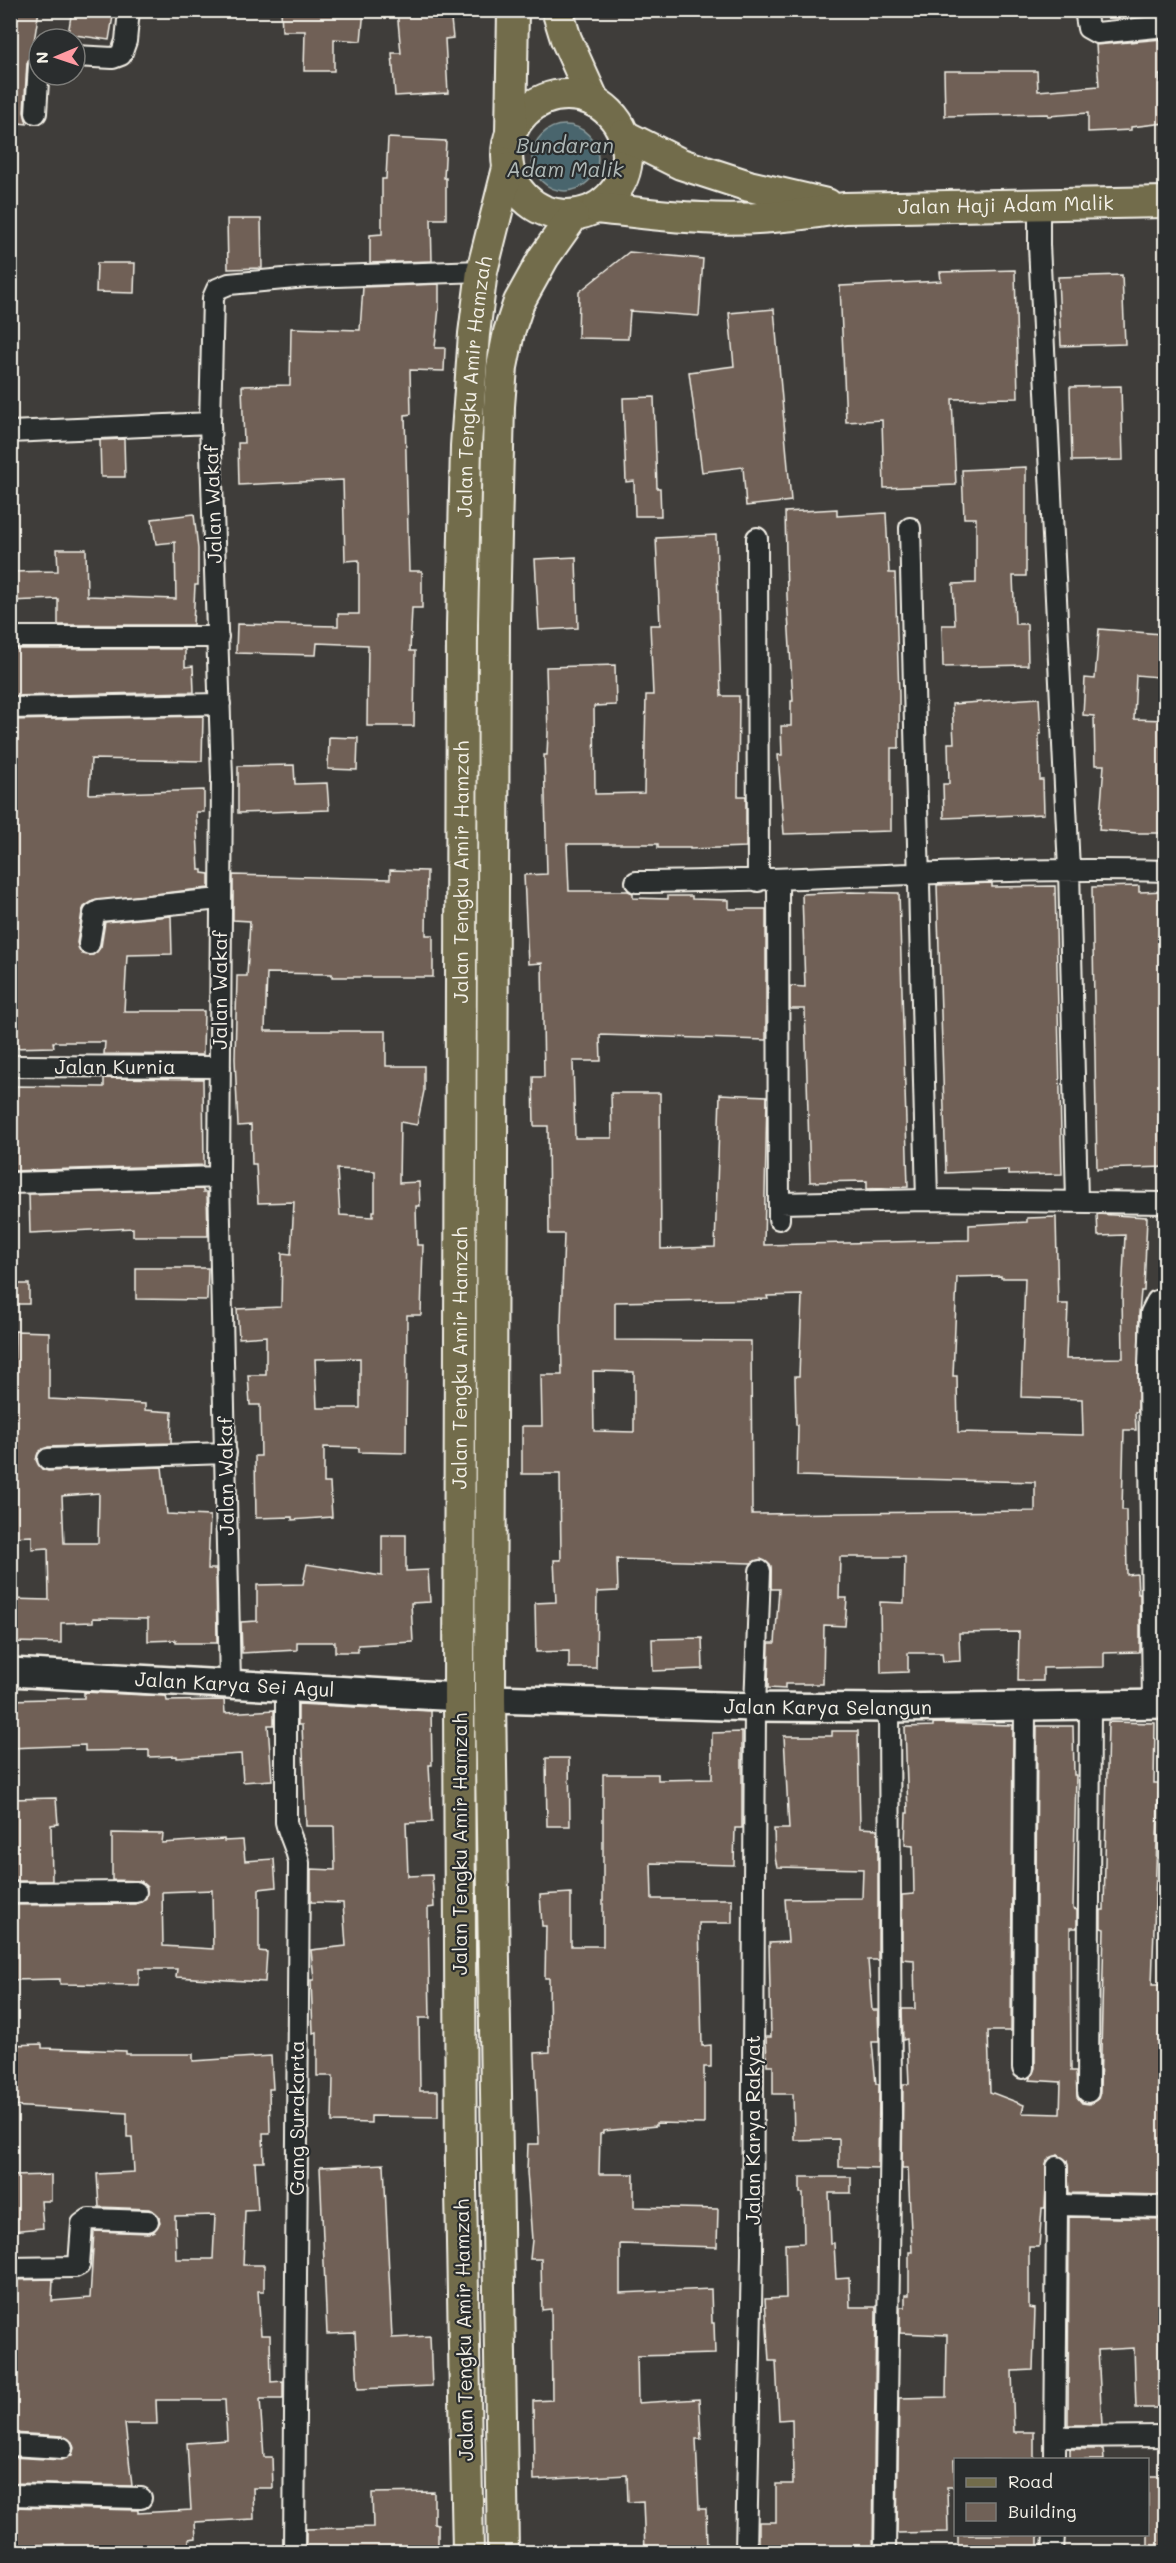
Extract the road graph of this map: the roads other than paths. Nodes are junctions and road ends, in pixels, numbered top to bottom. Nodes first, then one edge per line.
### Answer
1 (129, 10) edge
2 (513, 10) edge
3 (556, 10) edge
4 (1085, 10) edge
5 (1166, 26) edge
6 (87, 57) edge
7 (38, 87) edge
8 (594, 101) junction
9 (36, 113) dead end
10 (511, 134) junction
11 (623, 135) junction
12 (508, 168) junction
13 (1166, 202) edge
14 (1040, 204) junction
15 (844, 208) junction
16 (585, 212) junction
17 (482, 271) junction
18 (210, 423) junction
19 (10, 432) edge
20 (909, 528) dead end
21 (757, 538) dead end
22 (10, 637) edge
23 (218, 637) junction
24 (220, 704) junction
25 (10, 708) edge
26 (1068, 869) junction
27 (1166, 872) edge
28 (919, 874) junction
29 (778, 879) junction
30 (758, 881) junction
31 (636, 882) dead end
32 (220, 899) junction
33 (89, 944) dead end
34 (460, 1038) junction
35 (491, 1039) junction
36 (10, 1066) edge
37 (220, 1067) junction
38 (219, 1177) junction
39 (10, 1183) edge
40 (927, 1200) junction
41 (1077, 1201) junction
42 (1166, 1203) edge
43 (1161, 1300) edge
44 (1157, 1366) edge
45 (226, 1452) junction
46 (48, 1459) dead end
47 (760, 1571) dead end
48 (10, 1672) edge
49 (230, 1683) junction
50 (286, 1686) junction
51 (459, 1697) junction
52 (490, 1699) junction
53 (1090, 1704) junction
54 (1159, 1704) edge
55 (1025, 1706) junction
56 (755, 1707) junction
57 (889, 1708) junction
58 (10, 1893) edge
59 (136, 1893) dead end
60 (1023, 2068) dead end
61 (1088, 2092) dead end
62 (1057, 2167) dead end
63 (1057, 2205) junction
64 (1166, 2207) edge
65 (148, 2221) dead end
66 (10, 2268) edge
67 (500, 2344) junction
68 (464, 2346) junction
69 (1166, 2436) edge
70 (1055, 2437) junction
71 (10, 2445) edge
72 (62, 2448) dead end
73 (1055, 2458) edge
74 (10, 2495) edge
75 (141, 2498) dead end
76 (1054, 2536) edge
77 (294, 2553) edge
78 (468, 2553) edge
79 (503, 2553) edge
80 (746, 2553) edge
81 (885, 2553) edge
82 (1053, 2553) edge

1 - 6 street
2 - 10 main road
3 - 8 main road
4 - 5 street
7 - 9 street
8 - 10 main road
8 - 11 main road
10 - 12 main road
11 - 15 main road, Jalan Haji Adam Malik
11 - 16 main road
12 - 16 main road
12 - 17 main road, Jalan Tengku Amir Hamzah
13 - 14 main road, Jalan Haji Adam Malik
14 - 15 main road, Jalan Haji Adam Malik
14 - 26 street
15 - 16 main road, Jalan Haji Adam Malik
16 - 35 main road, Jalan Tengku Amir Hamzah
17 - 18 street, Jalan Wakaf
17 - 34 main road, Jalan Tengku Amir Hamzah
18 - 19 street
18 - 23 street, Jalan Wakaf
20 - 28 street
21 - 30 street
22 - 23 street
23 - 24 street, Jalan Wakaf
24 - 25 street
24 - 32 street, Jalan Wakaf
26 - 27 street
26 - 28 street
26 - 41 street
28 - 29 street
28 - 40 street
29 - 30 street
29 - 40 street
30 - 31 street
32 - 33 street
32 - 37 street, Jalan Wakaf
34 - 35 main road
34 - 51 main road, Jalan Tengku Amir Hamzah
35 - 52 main road, Jalan Tengku Amir Hamzah
36 - 37 street, Jalan Kurnia
37 - 38 street, Jalan Wakaf
38 - 39 street
38 - 45 street, Jalan Wakaf
40 - 41 street
41 - 42 street
43 - 44 street
44 - 54 street
45 - 46 street
45 - 49 street, Jalan Wakaf
47 - 56 street, Jalan Karya Rakyat
48 - 49 street, Jalan Karya Sei Agul
49 - 50 street, Jalan Karya Sei Agul
50 - 51 street, Jalan Karya Sei Agul
50 - 77 street, Gang Surakarta
51 - 68 main road, Jalan Tengku Amir Hamzah
52 - 56 street, Jalan Karya Selangun
52 - 67 main road, Jalan Tengku Amir Hamzah
53 - 54 street, Jalan Karya Selangun
53 - 55 street, Jalan Karya Selangun
53 - 61 street
55 - 57 street, Jalan Karya Selangun
55 - 60 street
56 - 57 street, Jalan Karya Selangun
56 - 80 street, Jalan Karya Rakyat
57 - 81 street
58 - 59 street
62 - 63 street
63 - 64 street
63 - 70 street
65 - 66 street
67 - 68 main road
67 - 79 main road, Jalan Tengku Amir Hamzah
68 - 78 main road, Jalan Tengku Amir Hamzah
69 - 70 street
70 - 73 street
71 - 72 street
74 - 75 street
76 - 82 street

